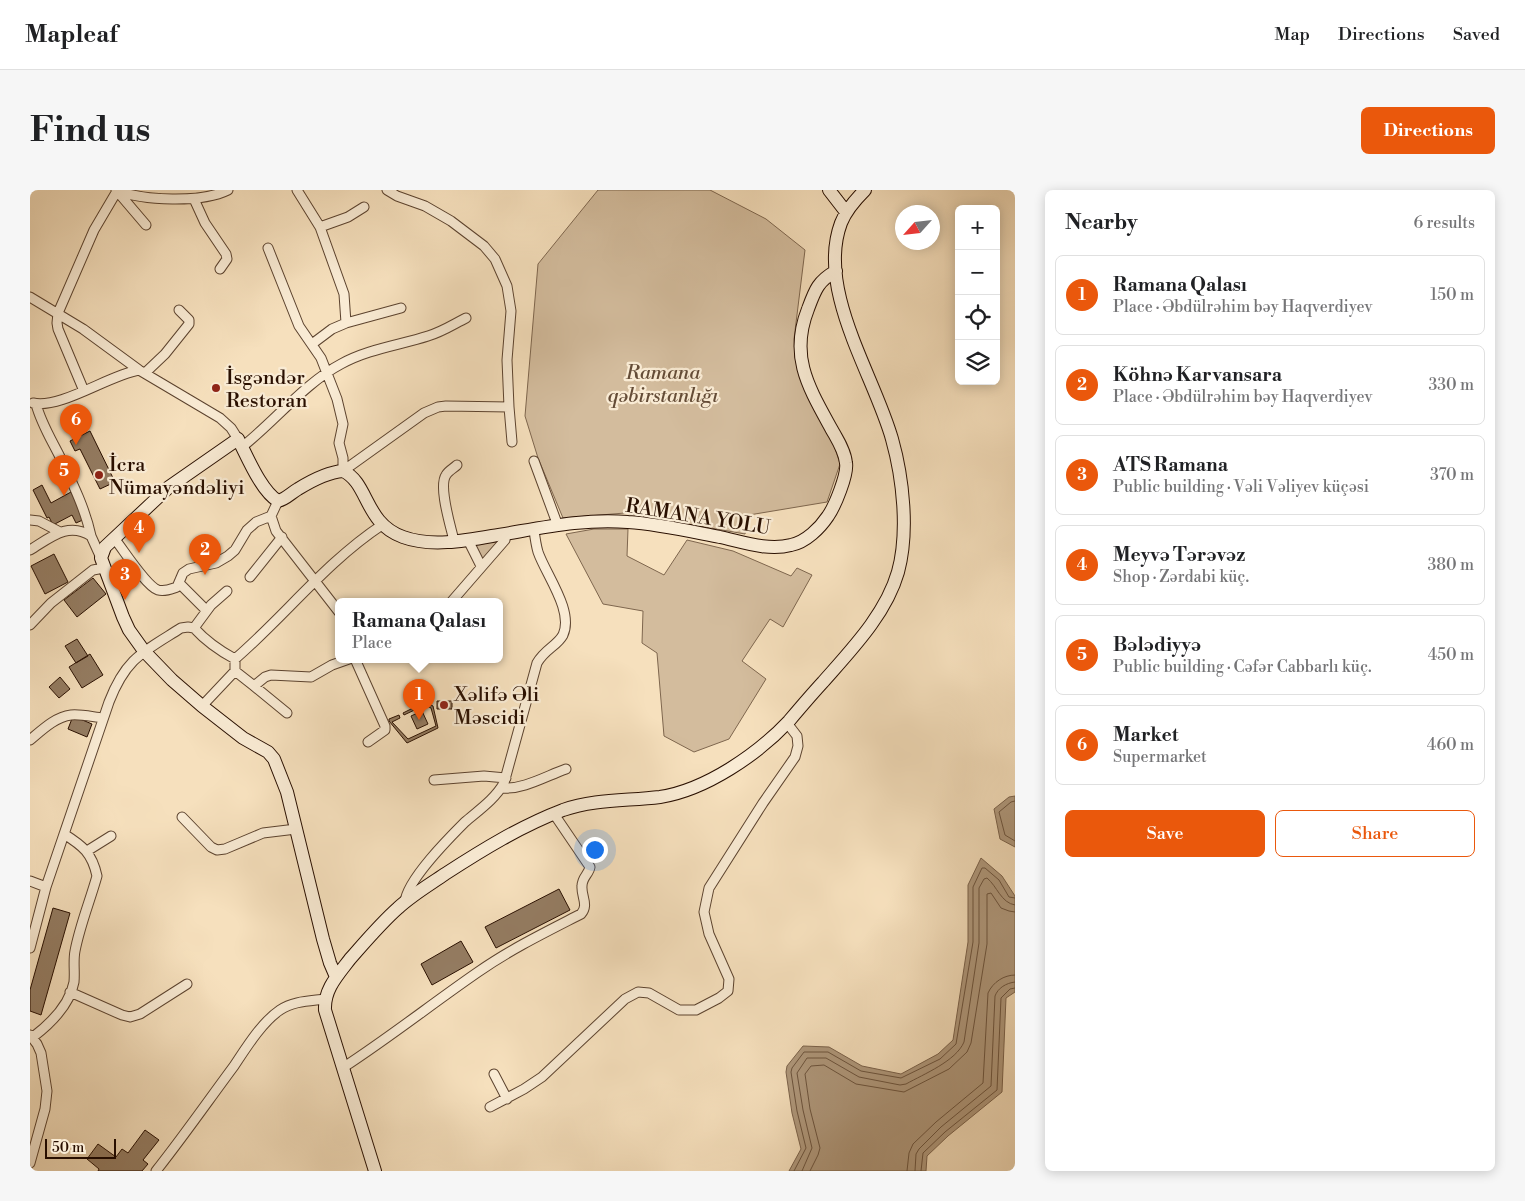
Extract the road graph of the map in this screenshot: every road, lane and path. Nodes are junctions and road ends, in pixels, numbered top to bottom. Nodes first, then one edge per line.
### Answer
1 (228, 190) edge
2 (297, 190) edge
3 (387, 190) edge
4 (829, 190) edge
5 (865, 190) edge
6 (116, 191) edge
7 (194, 199) junction
8 (364, 207) dead end
9 (846, 212) junction
10 (146, 225) dead end
11 (320, 227) junction
12 (268, 248) dead end
13 (220, 269) dead end
14 (836, 271) junction
15 (30, 297) edge
16 (401, 308) dead end
17 (179, 310) dead end
18 (58, 313) junction
19 (466, 318) dead end
20 (346, 323) junction
21 (312, 344) junction
22 (142, 372) junction
23 (328, 372) junction
24 (84, 391) junction
25 (33, 403) edge
26 (509, 407) junction
27 (512, 442) dead end
28 (240, 443) junction
29 (534, 461) dead end
30 (458, 465) dead end
31 (343, 471) junction
32 (278, 501) junction
33 (271, 516) junction
34 (30, 520) edge
35 (382, 525) junction
36 (558, 526) junction
37 (534, 530) junction
38 (60, 532) junction
39 (506, 534) junction
40 (91, 536) junction
41 (282, 537) junction
42 (468, 540) junction
43 (454, 541) junction
44 (30, 550) edge
45 (106, 553) junction
46 (481, 566) junction
47 (250, 577) dead end
48 (316, 582) junction
49 (180, 584) junction
50 (227, 591) dead end
51 (454, 598) edge
52 (335, 607) edge
53 (206, 610) junction
54 (30, 625) edge
55 (194, 628) junction
56 (144, 651) junction
57 (235, 659) junction
58 (338, 663) edge
59 (357, 663) edge
60 (234, 671) junction
61 (254, 686) junction
62 (202, 706) junction
63 (287, 713) dead end
64 (104, 718) junction
65 (787, 723) junction
66 (30, 740) edge
67 (368, 742) dead end
68 (566, 769) dead end
69 (506, 778) junction
70 (434, 780) dead end
71 (501, 788) junction
72 (554, 814) junction
73 (182, 817) dead end
74 (296, 829) junction
75 (64, 834) junction
76 (110, 836) dead end
77 (88, 851) junction
78 (30, 881) edge
79 (46, 887) junction
80 (405, 902) junction
81 (30, 948) edge
82 (336, 977) junction
83 (187, 984) dead end
84 (70, 992) junction
85 (325, 1000) junction
86 (32, 1036) edge
87 (344, 1067) junction
88 (494, 1074) dead end
89 (507, 1098) junction
90 (490, 1107) dead end
91 (30, 1163) edge
92 (156, 1171) edge
93 (375, 1171) edge

1 - 7 street
2 - 11 street
3 - 26 street
4 - 9 street
5 - 9 street
6 - 7 street
6 - 10 street
6 - 18 street
7 - 13 street
8 - 11 street
9 - 14 street
11 - 20 street
12 - 21 street
14 - 36 street, RAMANA YOLU
14 - 65 street
15 - 18 street
16 - 20 street
17 - 22 street
18 - 22 street
18 - 24 street
19 - 23 street
20 - 21 street
21 - 23 street
22 - 24 street
22 - 28 street
23 - 28 street
23 - 31 street
24 - 25 street
25 - 40 street
26 - 27 street
26 - 31 street
28 - 32 street
28 - 45 street
29 - 36 street
30 - 43 street
31 - 32 street
31 - 35 street, RAMANA YOLU
32 - 33 street
33 - 41 street
33 - 49 street
34 - 38 street
35 - 43 street, RAMANA YOLU
35 - 48 street
36 - 37 street, RAMANA YOLU
37 - 39 street, RAMANA YOLU
37 - 69 street
38 - 40 street
38 - 44 street
39 - 42 street, RAMANA YOLU
39 - 46 street
40 - 45 street
41 - 47 street
41 - 48 street
42 - 43 street, RAMANA YOLU
42 - 46 street
45 - 49 street
45 - 54 street
45 - 56 street
46 - 51 street
48 - 52 street
48 - 57 street
49 - 53 street
50 - 53 street
53 - 55 street
55 - 56 street
55 - 57 street
56 - 62 street
56 - 64 street
57 - 60 street
58 - 61 street
59 - 67 street
60 - 61 street
60 - 62 street
61 - 63 street
62 - 74 street
64 - 66 street
64 - 75 street
65 - 72 street
65 - 89 street
68 - 71 street
69 - 70 street
69 - 71 street
71 - 80 street
72 - 80 street
72 - 87 street
73 - 74 street
74 - 82 street
75 - 77 street
75 - 79 street
76 - 77 street
77 - 84 street
78 - 79 street
79 - 81 street
80 - 82 street
82 - 85 street
83 - 84 street
84 - 86 street
85 - 87 street
85 - 92 street
86 - 91 street
87 - 93 street
88 - 89 street
89 - 90 street

